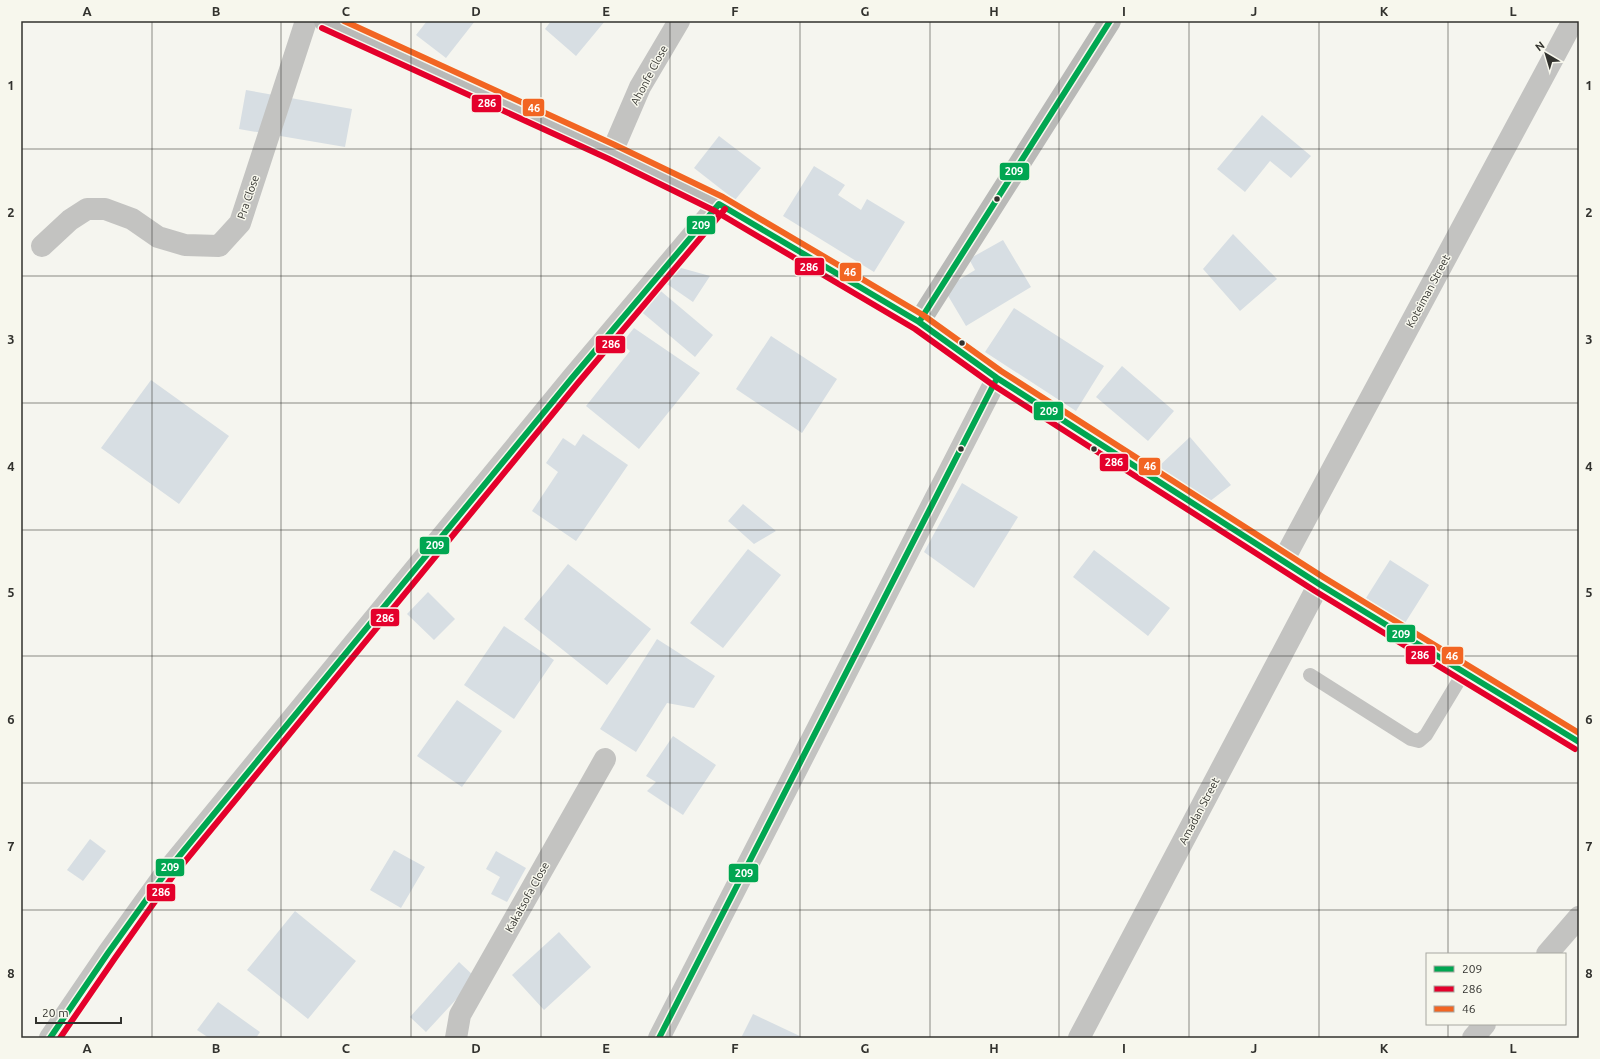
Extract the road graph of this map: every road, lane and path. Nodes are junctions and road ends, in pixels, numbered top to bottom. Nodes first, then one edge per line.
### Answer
1 (306, 21) edge
2 (325, 21) edge
3 (679, 21) edge
4 (1110, 21) edge
5 (1573, 21) edge
6 (612, 152) junction
7 (719, 204) junction
8 (42, 246) dead end
9 (919, 322) junction
10 (997, 378) junction
11 (1283, 560) junction
12 (1319, 584) junction
13 (1464, 672) junction
14 (1310, 675) dead end
15 (1579, 742) edge
16 (605, 759) dead end
17 (1579, 917) edge
18 (1548, 953) edge
19 (1485, 1025) edge
20 (50, 1038) edge
21 (456, 1038) edge
22 (659, 1038) edge
23 (1079, 1038) edge
24 (1473, 1038) edge

1 - 8 street, Pra Close
2 - 6 street
3 - 6 street, Ahonfe Close
4 - 9 street
5 - 11 street, Koteiman Street
6 - 7 street
7 - 9 street
7 - 20 street
9 - 10 street
10 - 11 street
10 - 22 street
11 - 12 street
12 - 13 street
12 - 23 street, Amadan Street
13 - 14 lane
13 - 15 street
16 - 21 street, Kakatsofa Close
17 - 18 street
19 - 24 street

